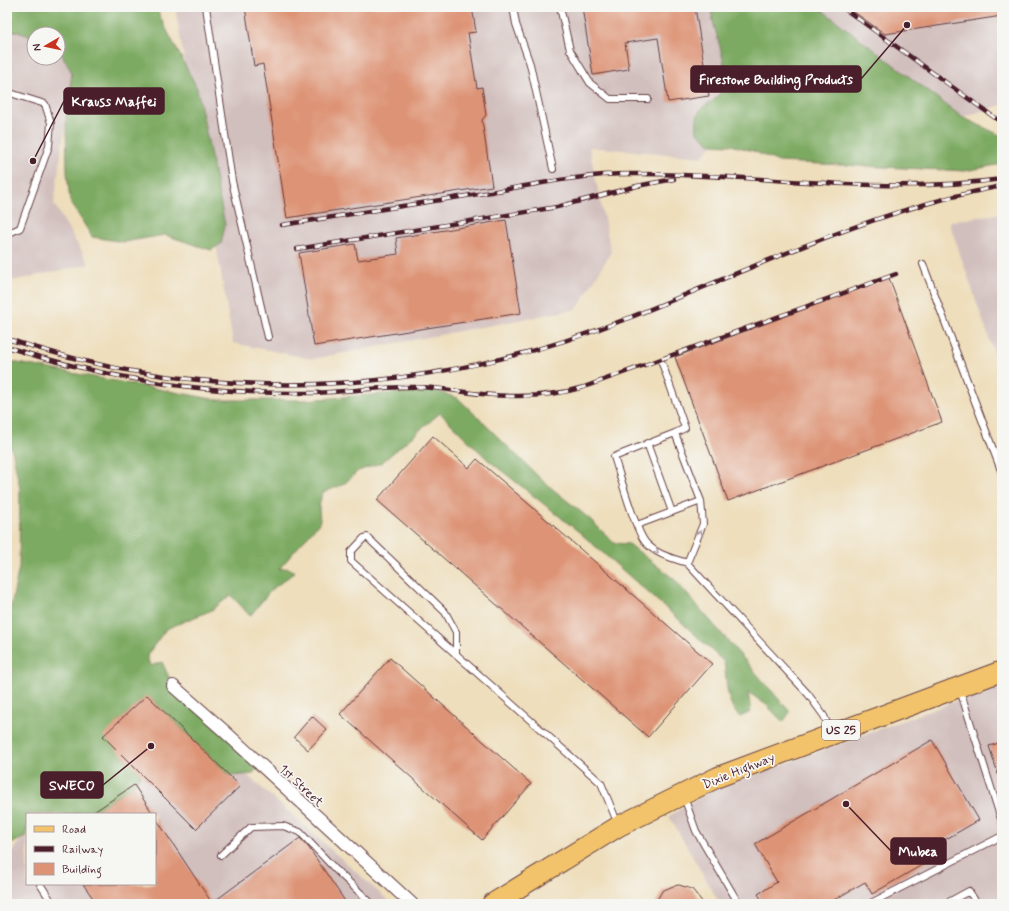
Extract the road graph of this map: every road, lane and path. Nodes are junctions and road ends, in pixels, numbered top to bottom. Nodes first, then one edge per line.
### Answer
1 (206, 7) edge
2 (514, 7) edge
3 (560, 7) edge
4 (7, 92) edge
5 (648, 99) dead end
6 (553, 169) dead end
7 (7, 234) edge
8 (923, 264) dead end
9 (268, 337) dead end
10 (662, 363) dead end
11 (675, 433) junction
12 (647, 443) junction
13 (1002, 473) edge
14 (701, 501) junction
15 (672, 512) junction
16 (637, 525) junction
17 (687, 563) junction
18 (456, 654) junction
19 (1002, 671) edge
20 (173, 686) dead end
21 (959, 686) junction
22 (831, 734) junction
23 (682, 794) junction
24 (1002, 822) edge
25 (618, 826) junction
26 (1002, 836) edge
27 (221, 855) dead end
28 (41, 885) edge
29 (53, 904) edge
30 (372, 904) edge
31 (412, 904) edge
32 (492, 904) edge
33 (738, 904) edge
34 (869, 904) edge
35 (945, 904) edge
36 (977, 904) edge

1 - 9 lane
2 - 6 lane
3 - 5 lane
4 - 7 lane
8 - 13 lane
10 - 11 lane
11 - 12 lane
11 - 14 lane
12 - 15 lane
12 - 16 lane
14 - 15 lane
17 -> 14 lane
15 - 16 lane
16 -> 17 lane
17 - 22 lane
18 - 18 lane
18 - 25 lane
19 - 21 main road, Dixie Highway / US 25
20 - 31 street, 1st Street
21 - 22 main road, Dixie Highway / US 25
21 - 24 lane
22 - 23 main road, Dixie Highway / US 25
23 - 25 main road, Dixie Highway / US 25
23 - 33 lane
25 - 32 main road, Dixie Highway / US 25
26 - 34 lane
27 - 30 lane
28 - 29 lane
35 - 36 lane

